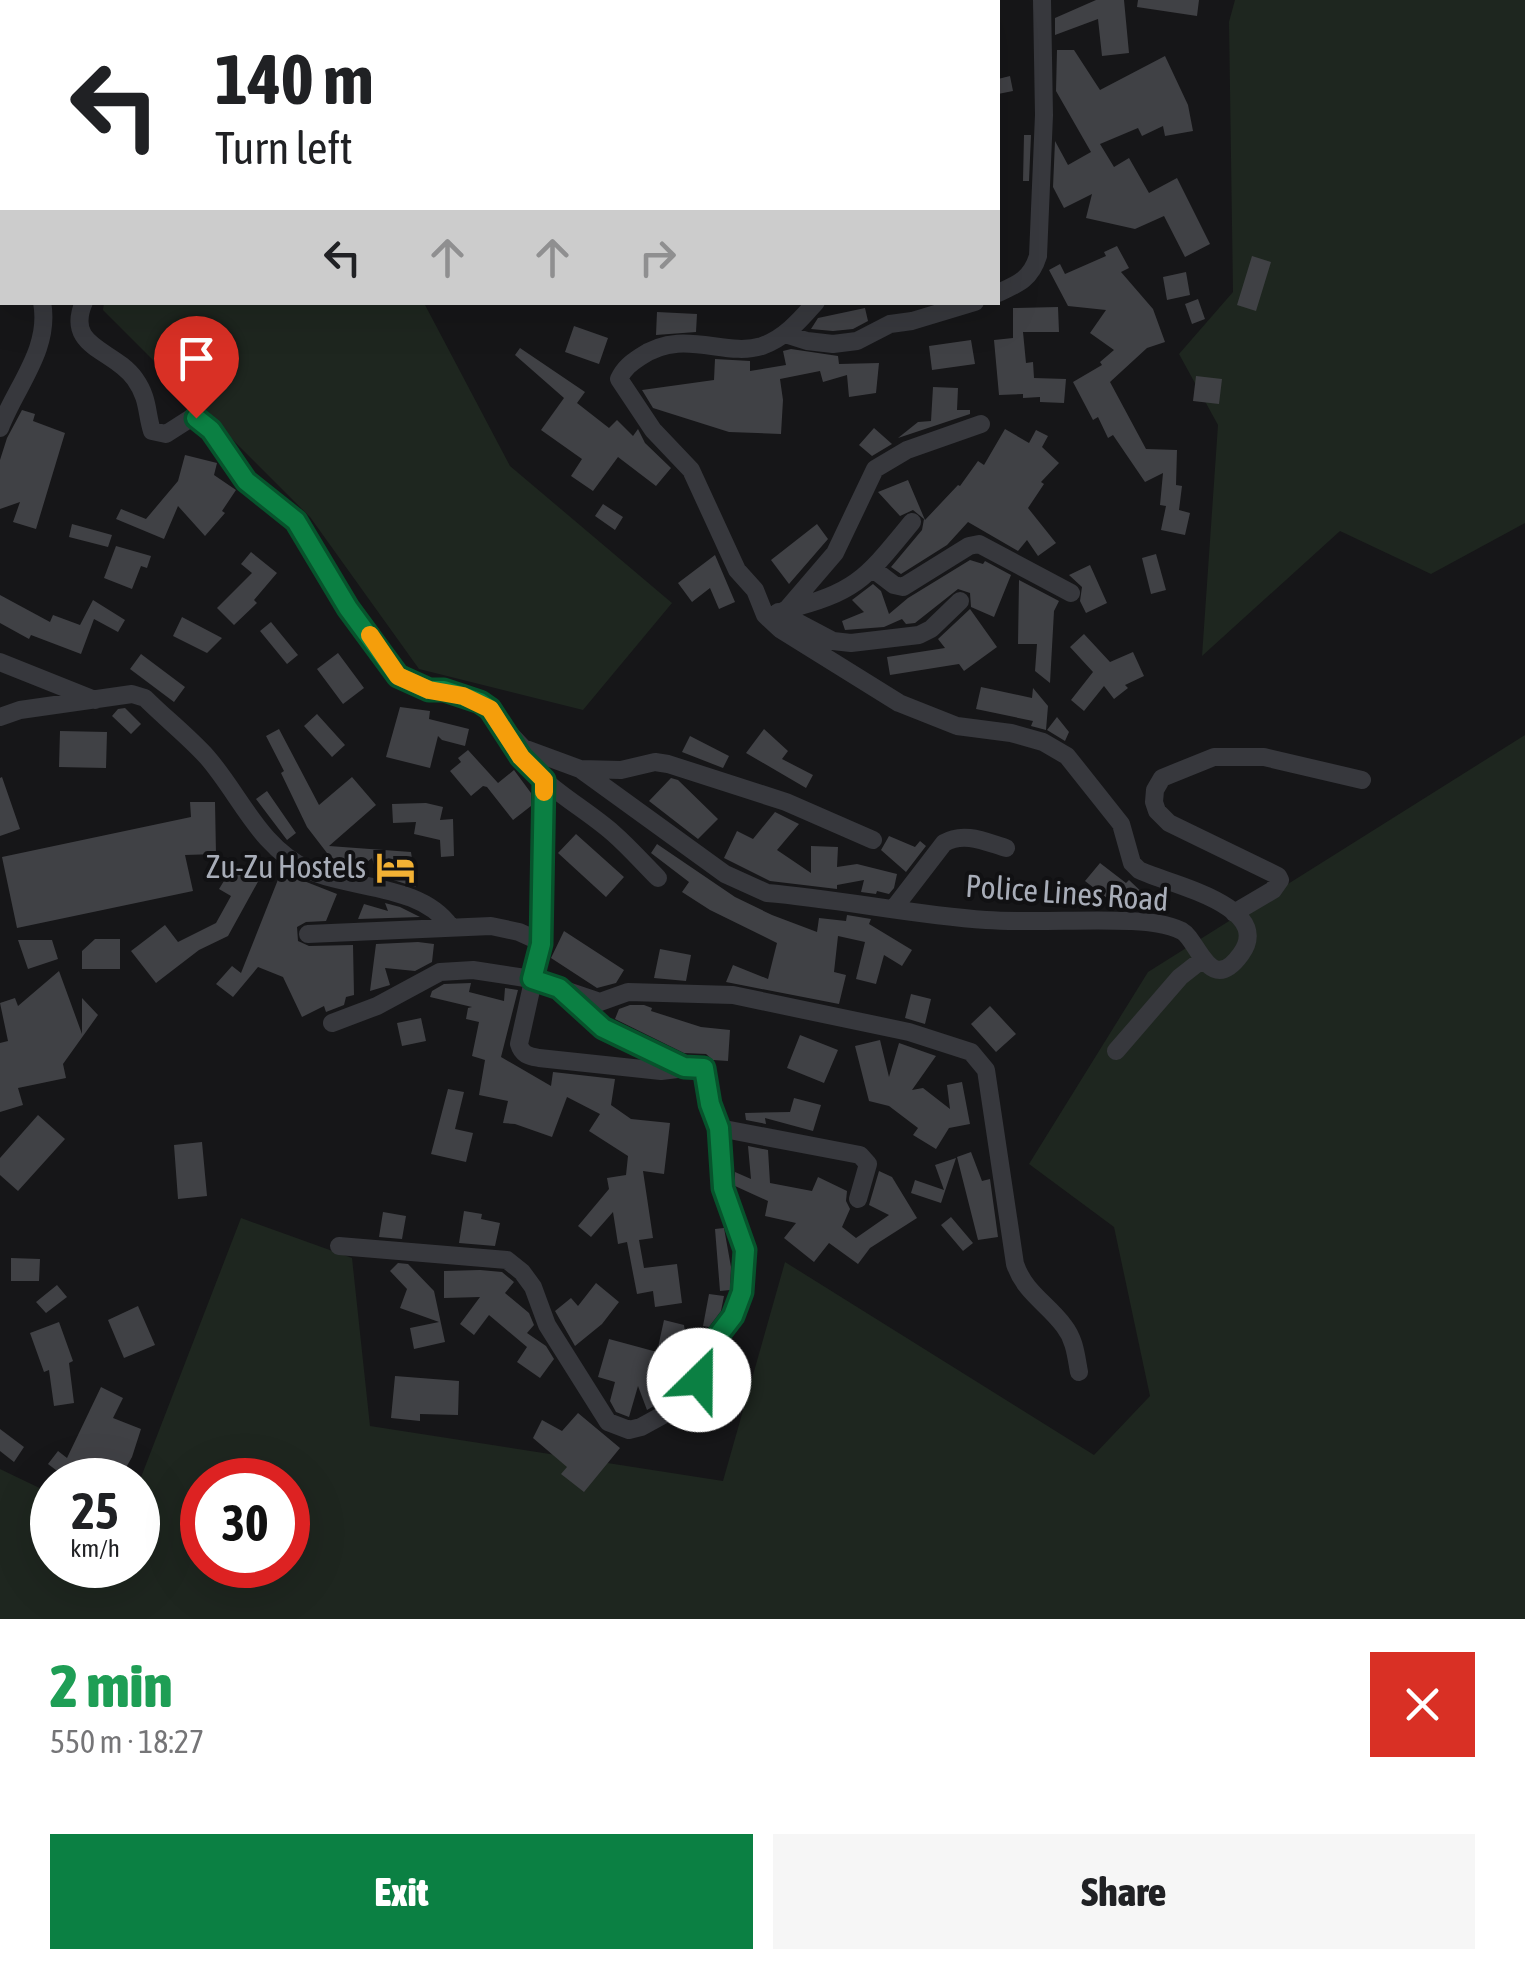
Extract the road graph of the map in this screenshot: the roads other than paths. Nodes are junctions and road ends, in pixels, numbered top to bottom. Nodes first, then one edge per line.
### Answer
1 (1042, 0) edge
2 (1000, 292) edge
3 (43, 305) edge
4 (83, 305) edge
5 (813, 305) edge
6 (965, 305) edge
7 (785, 334) junction
8 (981, 424) dead end
9 (0, 428) edge
10 (912, 522) dead end
11 (873, 569) junction
12 (1070, 593) dead end
13 (960, 601) dead end
14 (776, 612) junction
15 (0, 649) edge
16 (0, 662) edge
17 (25, 672) junction
18 (95, 700) junction
19 (0, 717) edge
20 (506, 731) junction
21 (580, 768) junction
22 (544, 780) junction
23 (1362, 780) dead end
24 (873, 840) dead end
25 (1006, 848) dead end
26 (658, 878) dead end
27 (894, 908) junction
28 (1234, 914) junction
29 (450, 926) junction
30 (308, 934) dead end
31 (541, 942) junction
32 (1202, 959) junction
33 (532, 979) junction
34 (559, 988) junction
35 (332, 1022) dead end
36 (1116, 1052) dead end
37 (684, 1067) junction
38 (719, 1128) junction
39 (858, 1199) dead end
40 (339, 1246) dead end
41 (1078, 1372) dead end

1 - 2 street
3 - 9 street
4 - 20 street, Police Lines Road
5 - 7 street
6 - 7 street
7 - 14 street, Police Lines Road
8 - 14 street
10 - 11 street
11 - 12 street
11 - 14 street
13 - 14 street
14 - 28 street, Police Lines Road
15 - 17 street
16 - 17 street
17 - 18 street
18 - 19 street
18 - 29 street
20 - 21 street, Police Lines Road
20 - 22 street
21 - 24 street
21 - 27 street, Police Lines Road
22 - 26 street
22 - 31 street
23 - 28 street
25 - 27 street
27 - 32 street, Police Lines Road
28 - 32 street
29 - 30 street
29 - 31 street
31 - 33 street
32 - 36 street
33 - 34 street
33 - 35 street
33 - 37 street
34 - 37 street
34 - 41 street
37 - 38 street
38 - 39 street
38 - 40 street

